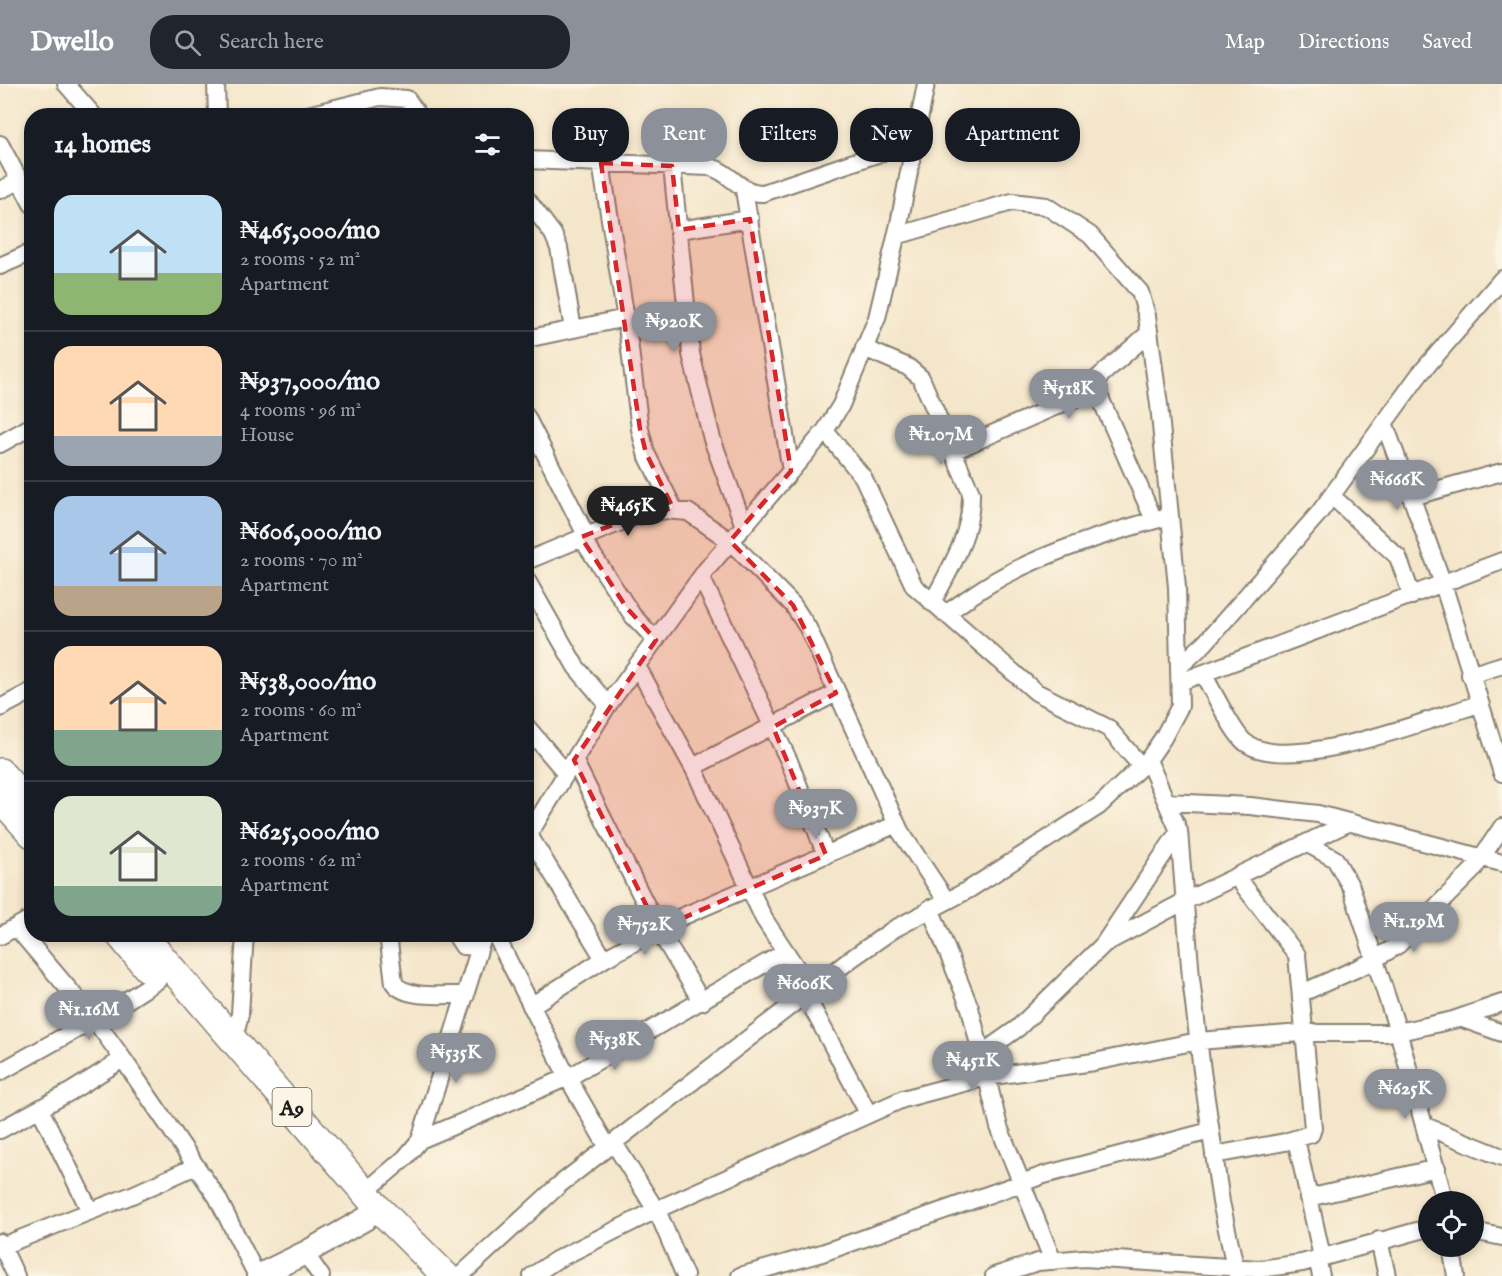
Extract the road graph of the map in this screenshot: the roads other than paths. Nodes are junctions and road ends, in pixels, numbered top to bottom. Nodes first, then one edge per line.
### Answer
1 (66, 84) edge
2 (216, 84) edge
3 (926, 84) edge
4 (87, 108) edge
5 (217, 108) edge
6 (336, 108) edge
7 (413, 108) edge
8 (921, 108) edge
9 (0, 144) edge
10 (534, 160) edge
11 (854, 162) edge
12 (911, 162) edge
13 (601, 164) junction
14 (672, 166) junction
15 (19, 181) junction
16 (0, 190) edge
17 (24, 190) edge
18 (744, 190) junction
19 (534, 209) edge
20 (750, 219) junction
21 (679, 230) junction
22 (896, 236) junction
23 (24, 256) edge
24 (0, 266) edge
25 (1502, 279) edge
26 (626, 318) junction
27 (573, 329) junction
28 (1149, 333) junction
29 (534, 337) edge
30 (864, 348) junction
31 (1094, 384) junction
32 (1385, 425) junction
33 (24, 430) edge
34 (825, 431) junction
35 (534, 433) edge
36 (0, 444) edge
37 (953, 451) junction
38 (791, 471) junction
39 (1502, 472) edge
40 (1332, 496) junction
41 (1411, 497) junction
42 (675, 511) junction
43 (1162, 518) junction
44 (744, 526) junction
45 (584, 536) junction
46 (730, 541) junction
47 (534, 558) edge
48 (1502, 561) edge
49 (701, 577) junction
50 (1443, 584) junction
51 (534, 593) edge
52 (1412, 596) junction
53 (932, 603) junction
54 (945, 614) junction
55 (656, 640) junction
56 (1502, 665) edge
57 (637, 666) junction
58 (1180, 674) junction
59 (1203, 674) junction
60 (1470, 675) junction
61 (836, 693) junction
62 (24, 695) edge
63 (1479, 704) junction
64 (608, 705) junction
65 (0, 708) edge
66 (773, 726) junction
67 (534, 733) edge
68 (1144, 763) junction
69 (570, 766) junction
70 (693, 767) junction
71 (0, 772) edge
72 (1502, 773) edge
73 (0, 798) edge
74 (24, 798) edge
75 (1167, 802) junction
76 (1350, 822) junction
77 (897, 824) junction
78 (24, 825) edge
79 (1502, 826) edge
80 (534, 827) edge
81 (1179, 831) junction
82 (1306, 843) junction
83 (534, 847) edge
84 (826, 855) junction
85 (1479, 858) junction
86 (1502, 862) edge
87 (1237, 877) junction
88 (749, 888) junction
89 (1185, 901) junction
90 (938, 904) junction
91 (24, 922) edge
92 (16, 927) junction
93 (658, 929) junction
94 (0, 936) edge
95 (24, 936) edge
96 (29, 942) edge
97 (125, 942) edge
98 (149, 942) edge
99 (244, 942) edge
100 (389, 942) edge
101 (460, 942) edge
102 (478, 942) edge
103 (482, 942) edge
104 (499, 942) edge
105 (1103, 945) junction
106 (785, 952) junction
107 (604, 959) junction
108 (1375, 959) junction
109 (158, 980) junction
110 (808, 992) junction
111 (1302, 993) junction
112 (466, 995) junction
113 (702, 1002) junction
114 (1502, 1003) edge
115 (531, 1006) junction
116 (1460, 1018) junction
117 (94, 1019) junction
118 (1398, 1032) junction
119 (1304, 1033) junction
120 (1502, 1033) edge
121 (234, 1040) junction
122 (1198, 1041) junction
123 (981, 1054) junction
124 (123, 1059) junction
125 (0, 1072) edge
126 (568, 1077) junction
127 (987, 1077) junction
128 (40, 1109) junction
129 (868, 1113) junction
130 (1425, 1126) junction
131 (0, 1130) edge
132 (1210, 1131) junction
133 (1296, 1139) junction
134 (420, 1140) junction
135 (611, 1146) junction
136 (1214, 1155) junction
137 (1502, 1157) edge
138 (196, 1166) junction
139 (1437, 1168) junction
140 (1021, 1184) junction
141 (1442, 1191) edge
142 (365, 1192) junction
143 (1308, 1198) junction
144 (656, 1210) junction
145 (90, 1211) junction
146 (365, 1219) junction
147 (1418, 1230) edge
148 (1484, 1233) edge
149 (1502, 1237) edge
150 (1379, 1240) junction
151 (1, 1244) edge
152 (305, 1254) junction
153 (1453, 1257) edge
154 (1320, 1258) junction
155 (1115, 1259) junction
156 (1053, 1261) junction
157 (1016, 1272) edge
158 (1236, 1273) edge
159 (16, 1276) edge
160 (257, 1276) edge
161 (321, 1276) edge
162 (420, 1276) edge
163 (446, 1276) edge
164 (460, 1276) edge
165 (532, 1276) edge
166 (685, 1276) edge
167 (740, 1276) edge
168 (994, 1276) edge
169 (1119, 1276) edge
170 (1321, 1276) edge
171 (1387, 1276) edge
172 (1456, 1276) edge

1 - 4 street
2 - 5 street
3 - 8 street
6 - 7 street
9 - 15 street
10 - 13 street
11 - 18 street
12 - 22 street
13 - 14 street
13 - 26 street
14 - 18 street
14 - 21 street
15 - 16 street
15 - 17 street
18 - 20 street
19 - 27 street
20 - 21 street
20 - 38 street
21 - 44 street
22 - 28 street
22 - 30 street
23 - 24 street
25 - 32 street
26 - 27 street
26 - 42 street
27 - 29 street
28 - 31 street
28 - 43 street
30 - 34 street
30 - 37 street
31 - 37 street
31 - 43 street
32 - 40 street
32 - 41 street
33 - 36 street
34 - 38 street
34 - 53 street
35 - 45 street
37 - 53 street
38 - 44 street
39 - 41 street
40 - 52 street
40 - 58 street
41 - 50 street
42 - 45 street
42 - 46 street
43 - 54 street
43 - 58 street
44 - 46 street
45 - 47 street
45 - 55 street
46 - 49 street
46 - 61 street
48 - 50 street
49 - 55 street
49 - 66 street
50 - 52 street
50 - 60 street
51 - 64 street
52 - 59 street
53 - 54 street
54 - 68 street
55 - 57 street
56 - 60 street
57 - 64 street
57 - 70 street
58 - 59 street
58 - 68 street
59 - 63 street
60 - 63 street
61 - 66 street
61 - 77 street
62 - 65 street
63 - 72 street
64 - 69 street
66 - 70 street
66 - 84 street
67 - 69 street
68 - 75 street
68 - 90 street
69 - 80 street
69 - 93 street
70 - 88 street
71 - 74 highway
73 - 78 highway
75 - 76 street
75 - 81 street
76 - 82 street
76 - 85 street
77 - 84 street
77 - 90 street
79 - 85 street
81 - 89 street
81 - 105 street
82 - 87 street
82 - 108 street
83 - 107 street
84 - 88 street
85 - 86 street
85 - 108 street
87 - 89 street
87 - 111 street
88 - 93 street
88 - 106 street
89 - 105 street
89 - 122 street
90 - 110 street
90 - 123 street
91 - 92 street
92 - 94 street
92 - 95 street
93 - 107 street
93 - 113 street
96 - 117 street
97 - 109 highway, A9
98 - 121 highway, A9
99 - 121 street
100 - 112 street
101 - 102 street
103 - 112 street
104 - 115 street
105 - 123 street
106 - 110 street
106 - 113 street
107 - 115 street
108 - 111 street
108 - 118 street
109 - 117 street
109 - 146 highway, A9
110 - 129 street
110 - 135 street
111 - 119 street
112 - 134 street
113 - 126 street
114 - 116 street
115 - 126 street
116 - 118 street
116 - 120 street
117 - 124 street
117 - 125 street
118 - 119 street
118 - 130 street
119 - 122 street
119 - 133 street
121 - 142 highway, A9
122 - 127 street
122 - 132 street
123 - 127 street
124 - 128 street
124 - 138 street
126 - 134 street
126 - 135 street
127 - 129 street
127 - 140 street
128 - 131 street
128 - 145 street
129 - 144 street
130 - 137 street
130 - 139 street
132 - 136 street
132 - 140 street
133 - 136 street
133 - 143 street
134 - 142 street
135 - 144 street
135 - 164 street
136 - 158 street
138 - 145 street
138 - 160 street
139 - 141 street
139 - 143 street
140 - 156 street
140 - 167 street
142 - 163 highway, A9
143 - 154 street
144 - 165 street
144 - 166 street
145 - 151 street
146 - 152 main road
146 - 162 highway, A9
147 - 150 street
148 - 149 street
150 - 154 street
150 - 171 street
151 - 159 street
152 - 160 main road
152 - 161 street
153 - 172 street
154 - 158 street
154 - 170 street
155 - 156 street
155 - 158 street
155 - 169 street
156 - 157 street
157 - 168 street

